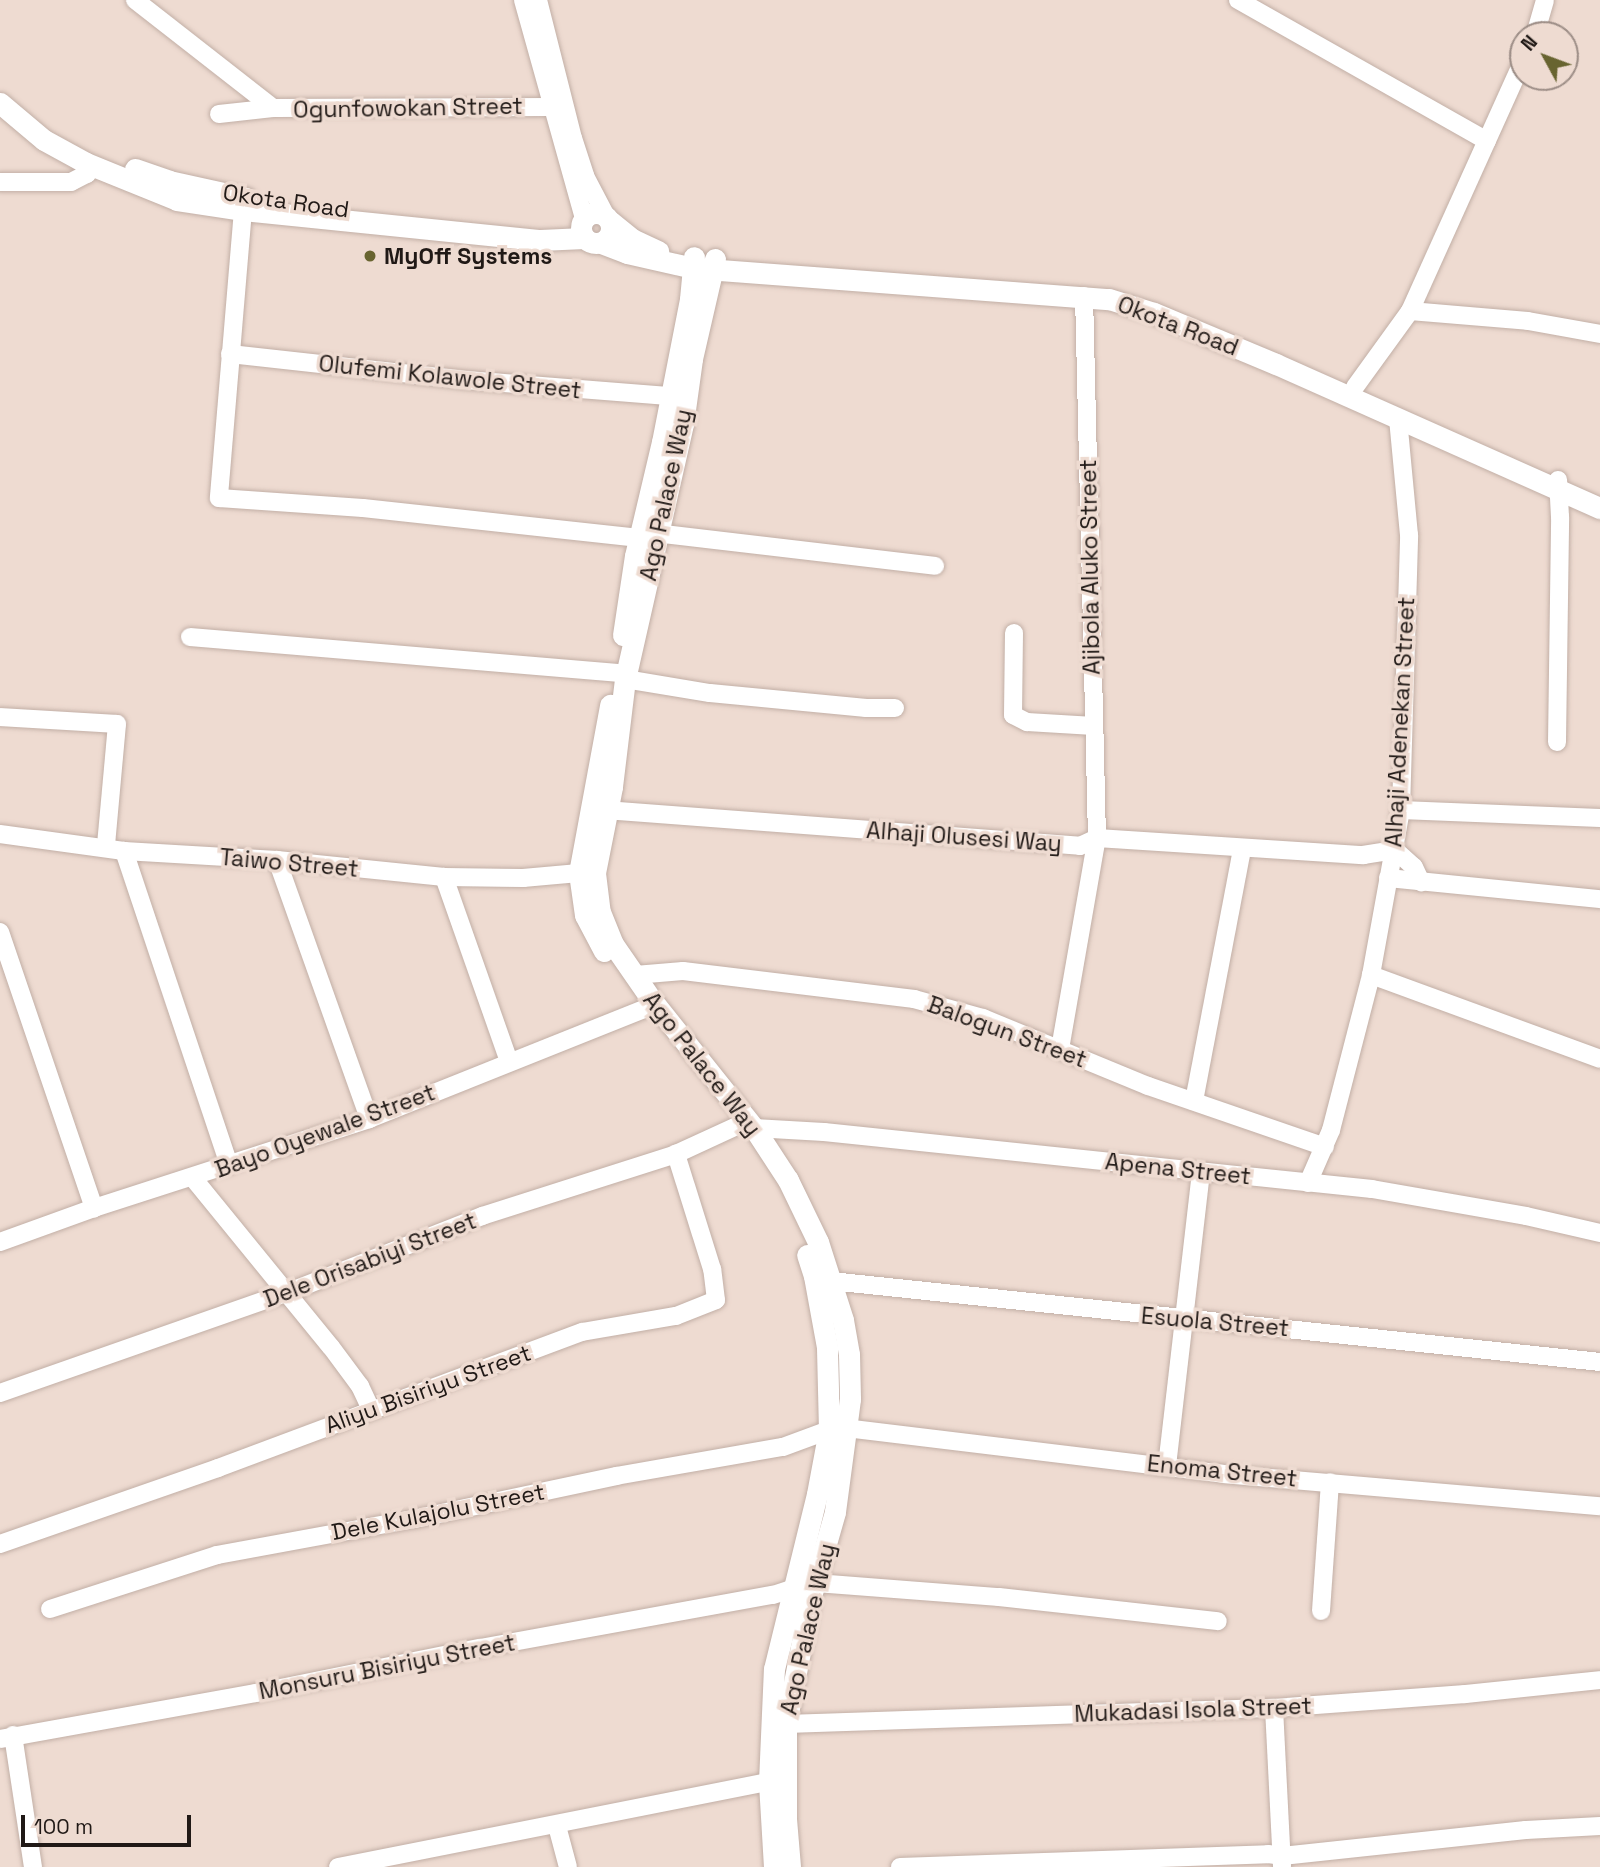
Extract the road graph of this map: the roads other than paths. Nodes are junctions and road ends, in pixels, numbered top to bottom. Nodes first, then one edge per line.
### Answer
1 (135, 0) edge
2 (523, 0) edge
3 (538, 0) edge
4 (1238, 0) edge
5 (1542, 1) edge
6 (1538, 21) edge
7 (1510, 91) edge
8 (557, 103) junction
9 (3, 106) edge
10 (273, 108) junction
11 (219, 114) dead end
12 (1487, 141) junction
13 (86, 163) junction
14 (0, 182) edge
15 (243, 210) junction
16 (608, 219) junction
17 (588, 231) junction
18 (703, 264) junction
19 (1084, 296) junction
20 (1410, 311) junction
21 (1600, 334) edge
22 (230, 354) junction
23 (1355, 387) junction
24 (671, 396) junction
25 (1398, 418) junction
26 (1558, 484) junction
27 (1600, 497) edge
28 (1600, 508) edge
29 (645, 534) junction
30 (935, 566) dead end
31 (1014, 634) dead end
32 (190, 637) dead end
33 (621, 676) junction
34 (894, 708) dead end
35 (0, 717) edge
36 (1094, 726) junction
37 (1557, 742) dead end
38 (605, 810) junction
39 (1401, 810) junction
40 (1600, 818) edge
41 (0, 834) edge
42 (1097, 838) junction
43 (106, 846) junction
44 (1242, 849) junction
45 (1395, 850) junction
46 (124, 851) junction
47 (1363, 855) junction
48 (277, 860) junction
49 (579, 873) junction
50 (444, 877) junction
51 (1388, 878) junction
52 (1421, 881) junction
53 (1600, 900) edge
54 (0, 932) edge
55 (635, 975) junction
56 (1371, 975) junction
57 (647, 1009) junction
58 (1060, 1049) junction
59 (1600, 1059) edge
60 (509, 1062) junction
61 (1194, 1101) junction
62 (369, 1119) junction
63 (746, 1126) junction
64 (1325, 1147) junction
65 (676, 1154) junction
66 (229, 1166) junction
67 (1201, 1171) junction
68 (193, 1178) junction
69 (1308, 1183) junction
70 (94, 1208) junction
71 (1600, 1233) edge
72 (0, 1242) edge
73 (831, 1281) junction
74 (286, 1293) junction
75 (1183, 1321) junction
76 (1600, 1362) edge
77 (0, 1393) edge
78 (371, 1410) junction
79 (837, 1429) junction
80 (1167, 1466) junction
81 (1330, 1482) junction
82 (1600, 1506) edge
83 (0, 1544) edge
84 (816, 1583) junction
85 (782, 1592) junction
86 (50, 1609) dead end
87 (1321, 1611) dead end
88 (1218, 1621) dead end
89 (776, 1658) junction
90 (796, 1669) junction
91 (1600, 1680) edge
92 (1274, 1709) junction
93 (786, 1724) junction
94 (6, 1737) edge
95 (769, 1782) junction
96 (557, 1826) junction
97 (1600, 1826) edge
98 (417, 1860) edge
99 (1282, 1861) edge
100 (965, 1866) edge
101 (33, 1867) edge
102 (338, 1867) edge
103 (568, 1867) edge
104 (774, 1867) edge
105 (790, 1867) edge
106 (900, 1867) edge

1 - 10 street, Ogunfowokan Street
2 - 8 street
3 - 8 street
4 - 12 street
5 - 6 street
7 - 12 street
8 - 10 street, Ogunfowokan Street
8 - 16 street
8 - 17 street
9 - 13 main road, Okota Road
9 - 17 main road, Okota Road
10 - 11 street
12 - 20 street
13 - 14 street
13 - 15 main road, Okota Road
15 - 17 main road, Okota Road
15 - 22 street
16 - 17 main road
16 - 18 main road, Okota Road
17 - 18 main road, Okota Road
18 - 19 main road, Okota Road
18 - 23 main road, Okota Road
18 - 24 main road, Ago Palace Way
18 - 29 main road, Ago Palace Way
19 - 25 main road, Okota Road
19 - 36 street, Ajibola Aluko Street
20 - 21 street
20 - 23 street
22 - 24 street, Olufemi Kolawole Street
22 - 29 street
23 - 26 main road, Okota Road
24 - 29 main road, Ago Palace Way
25 - 26 main road, Okota Road
25 - 39 street, Alhaji Adenekan Street
26 - 27 main road, Okota Road
26 - 28 main road, Okota Road
26 - 37 street
29 - 30 street
29 - 33 main road, Ago Palace Way
31 - 36 street
32 - 33 street
33 - 34 street
33 - 38 main road, Ago Palace Way
33 - 49 main road, Ago Palace Way
35 - 43 street
36 - 42 street, Ajibola Aluko Street
38 - 42 street, Alhaji Olusesi Way
38 - 55 main road, Ago Palace Way
39 - 40 street
39 - 45 street, Alhaji Adenekan Street
41 - 43 street, Taiwo Street
42 - 44 street, Alhaji Olusesi Way
42 - 58 street, Ajibola Aluko Street
43 - 46 street, Taiwo Street
44 - 47 street, Alhaji Olusesi Way
44 - 61 street
45 - 47 street, Alhaji Olusesi Way
45 - 51 street, Alhaji Adenekan Street
45 - 52 street
46 - 48 street, Taiwo Street
46 - 66 street
47 - 51 street
48 - 50 street, Taiwo Street
48 - 62 street
49 - 50 street, Taiwo Street
49 - 57 main road, Ago Palace Way
50 - 60 street
51 - 52 street
51 - 56 street, Alhaji Adenekan Street
52 - 53 street
54 - 70 street
55 - 58 street, Balogun Street
55 - 63 main road, Ago Palace Way
56 - 59 street
56 - 64 street, Alhaji Adenekan Street
57 - 60 street, Bayo Oyewale Street
57 - 63 main road, Ago Palace Way
58 - 61 street, Balogun Street
60 - 62 street, Bayo Oyewale Street
61 - 64 street, Balogun Street
62 - 66 street, Bayo Oyewale Street
63 - 65 street, Dele Orisabiyi Street
63 - 67 street, Apena Street
63 - 73 main road, Ago Palace Way
63 - 79 main road, Ago Palace Way
64 - 69 street, Alhaji Adenekan Street
65 - 74 street, Dele Orisabiyi Street
65 - 78 street, Aliyu Bisiriyu Street
66 - 68 street, Bayo Oyewale Street
67 - 69 street, Apena Street
67 - 75 street
68 - 70 street, Bayo Oyewale Street
68 - 74 street
69 - 71 street, Apena Street
70 - 72 street, Bayo Oyewale Street
73 - 75 street, Esuola Street
73 - 79 main road, Ago Palace Way
74 - 77 street, Dele Orisabiyi Street
74 - 78 street
75 - 76 street, Esuola Street
75 - 80 street
78 - 83 street, Aliyu Bisiriyu Street
79 - 80 street, Enoma Street
79 - 84 main road, Ago Palace Way
79 - 85 main road, Ago Palace Way
79 - 86 street, Dele Kulajolu Street
80 - 81 street, Enoma Street
81 - 82 street, Enoma Street
81 - 87 street
84 - 88 street
84 - 90 main road, Ago Palace Way
85 - 89 main road, Ago Palace Way
85 - 94 street, Monsuru Bisiriyu Street
89 - 90 main road
89 - 95 main road, Ago Palace Way
90 - 93 main road, Ago Palace Way
91 - 92 street, Mukadasi Isola Street
92 - 93 street, Mukadasi Isola Street
92 - 99 street
93 - 105 main road, Ago Palace Way
94 - 101 street
95 - 96 street
95 - 104 main road, Ago Palace Way
96 - 98 street
96 - 103 street
97 - 99 street
98 - 102 street
99 - 100 street
100 - 106 street

